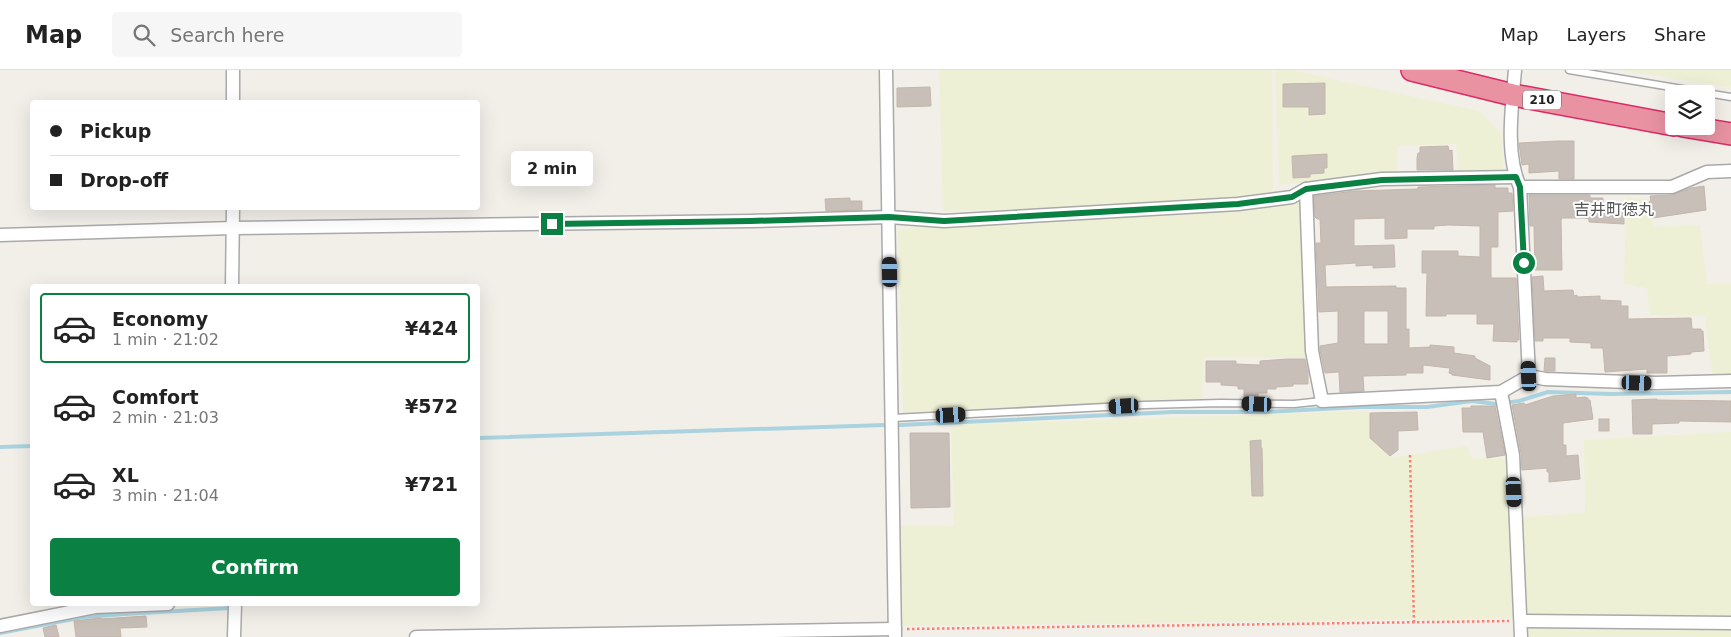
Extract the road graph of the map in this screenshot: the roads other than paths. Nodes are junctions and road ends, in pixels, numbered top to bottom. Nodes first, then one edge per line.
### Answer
1 (233, 70) edge
2 (886, 70) edge
3 (1412, 70) edge
4 (1515, 70) edge
5 (1569, 70) edge
6 (1513, 95) junction
7 (1731, 97) edge
8 (233, 100) edge
9 (1665, 123) edge
10 (1715, 131) edge
11 (1731, 134) edge
12 (1731, 172) edge
13 (1518, 182) junction
14 (1306, 189) junction
15 (233, 210) edge
16 (889, 217) junction
17 (233, 228) junction
18 (0, 235) edge
19 (232, 284) edge
20 (1529, 376) junction
21 (1731, 381) edge
22 (1502, 396) junction
23 (1322, 401) junction
24 (893, 418) junction
25 (132, 606) edge
26 (235, 606) edge
27 (1521, 621) junction
28 (1731, 623) edge
29 (0, 626) edge
30 (895, 633) edge
31 (234, 637) edge
32 (416, 637) edge
33 (1521, 637) edge

1 - 8 street
2 - 16 street
3 - 6 highway, 210
4 - 6 street
5 - 7 lane
6 - 9 highway, 210
6 - 13 street
10 - 11 highway
12 - 13 street
13 - 14 street
13 - 20 street
14 - 16 street
14 - 23 street
15 - 17 street
16 - 17 street
16 - 24 street
17 - 18 street
17 - 19 street
20 - 21 street
20 - 22 street
22 - 23 street
22 - 27 street
23 - 24 lane
24 - 30 street
25 - 29 street
26 - 31 street
27 - 28 street
27 - 33 street
30 - 32 street

